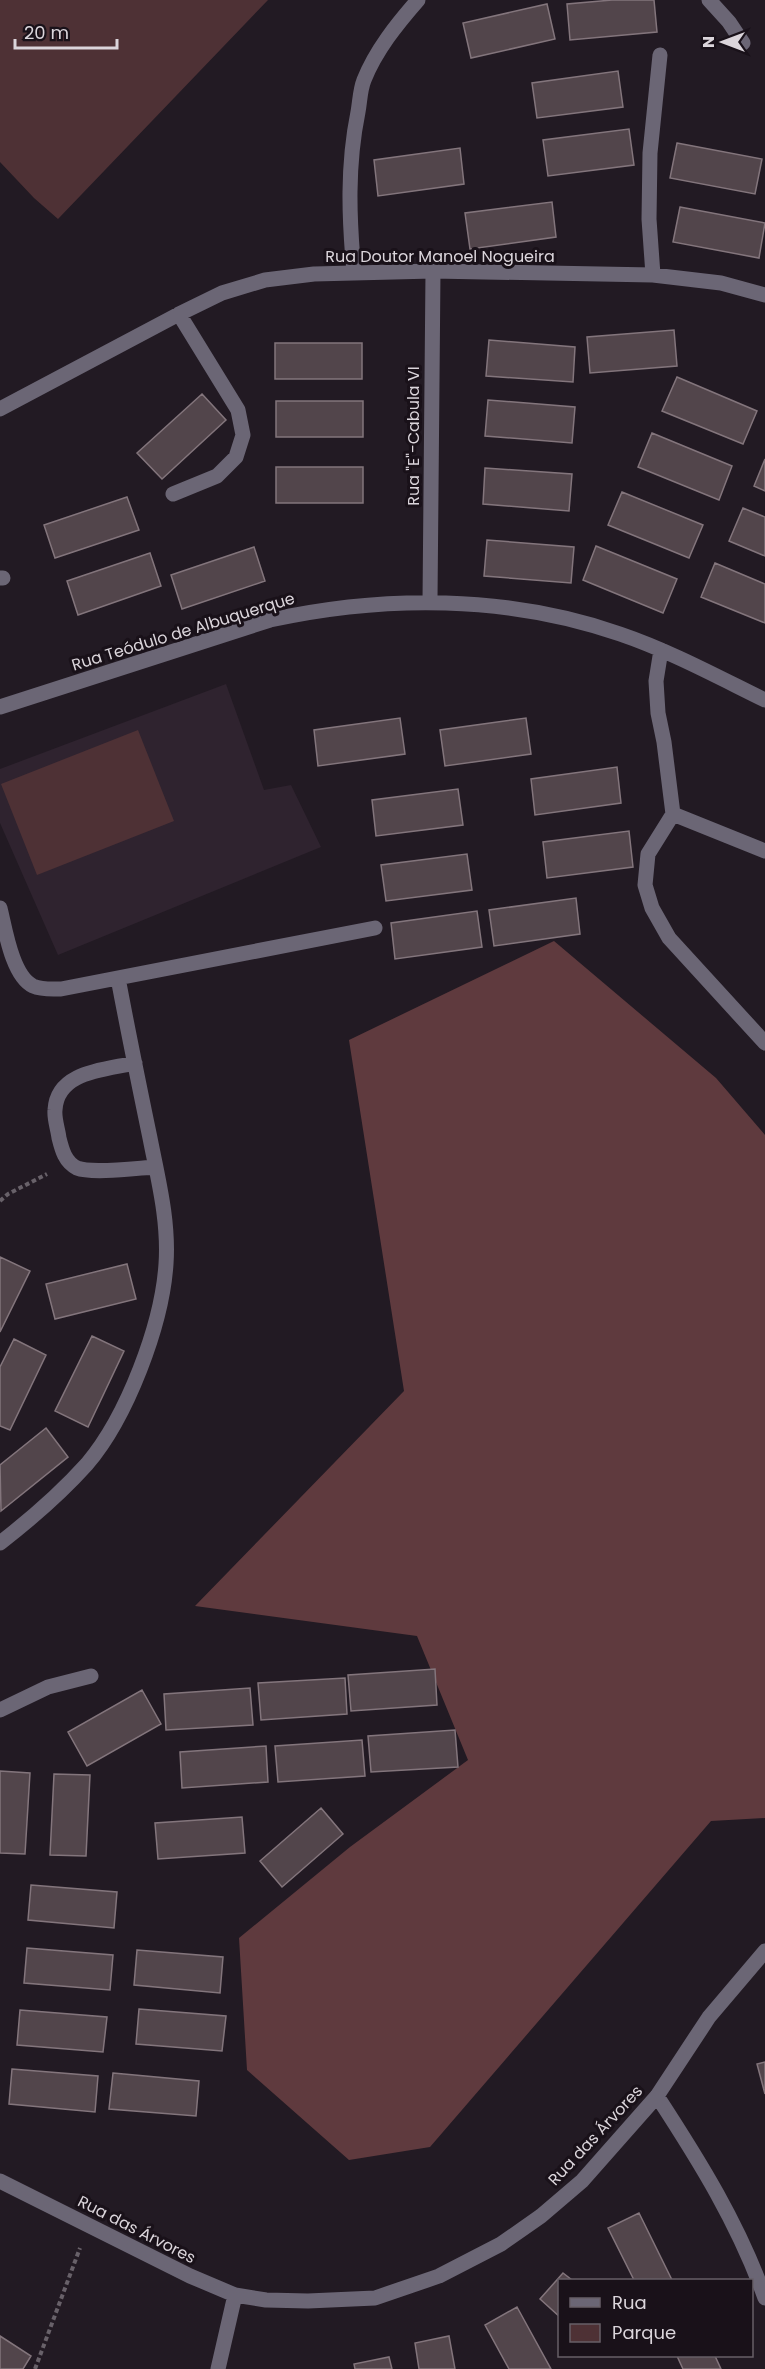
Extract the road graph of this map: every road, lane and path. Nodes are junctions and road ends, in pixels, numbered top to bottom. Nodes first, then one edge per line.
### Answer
1 (418, 0) edge
2 (709, 0) edge
3 (743, 43) dead end
4 (660, 55) dead end
5 (433, 271) junction
6 (354, 272) junction
7 (653, 276) junction
8 (765, 295) edge
9 (178, 314) junction
10 (0, 409) edge
11 (173, 494) dead end
12 (430, 601) junction
13 (661, 650) junction
14 (765, 700) edge
15 (0, 707) edge
16 (673, 814) junction
17 (765, 851) edge
18 (0, 908) edge
19 (375, 928) dead end
20 (118, 978) junction
21 (765, 1043) edge
22 (135, 1063) junction
23 (69, 1163) junction
24 (155, 1167) junction
25 (0, 1201) edge
26 (0, 1543) edge
27 (91, 1676) dead end
28 (0, 1710) edge
29 (765, 1951) edge
30 (657, 2096) junction
31 (0, 2181) edge
32 (89, 2225) junction
33 (235, 2295) junction
34 (765, 2298) edge
35 (35, 2369) edge
36 (219, 2369) edge

1 - 6 street
2 - 3 street
4 - 7 street
5 - 6 street, Rua Doutor Manoel Nogueira
5 - 7 street, Rua Doutor Manoel Nogueira
5 - 12 street, Rua "E"-Cabula VI
6 - 9 street, Rua Doutor Manoel Nogueira
7 - 8 street, Rua Doutor Manoel Nogueira
9 - 10 street, Rua Doutor Manoel Nogueira
9 - 11 street
12 - 13 street, Rua Teódulo de Albuquerque
12 - 15 street, Rua Teódulo de Albuquerque
13 - 14 street, Rua Teódulo de Albuquerque
13 - 16 street
16 - 17 street
16 - 21 street
18 - 20 street
19 - 20 street
20 - 22 street
22 - 23 street
22 - 24 street
23 - 24 street
23 - 25 path
24 - 26 street
27 - 28 street
29 - 30 street, Rua das Árvores
30 - 33 street, Rua das Árvores
30 - 34 street
31 - 32 street, Rua das Árvores
32 - 33 street, Rua das Árvores
32 - 35 path
33 - 36 street

